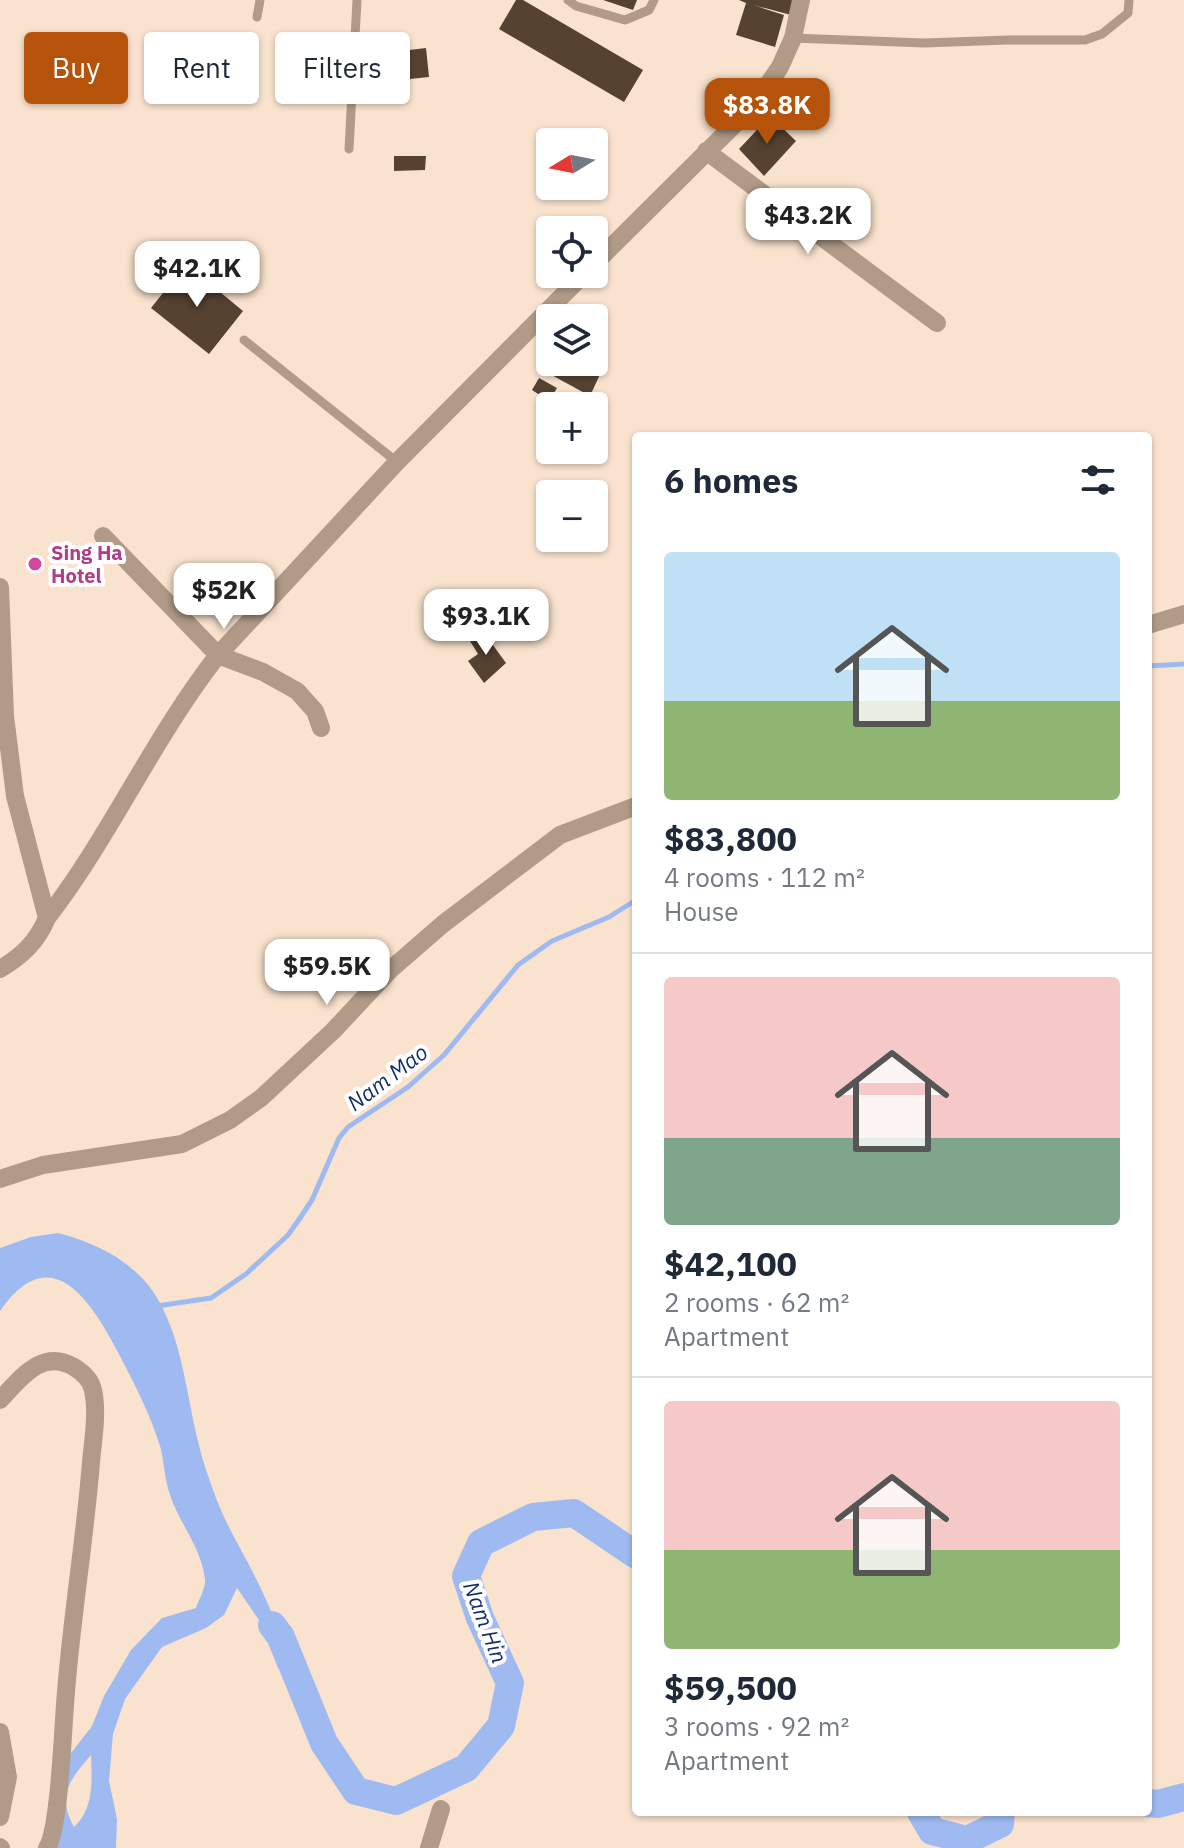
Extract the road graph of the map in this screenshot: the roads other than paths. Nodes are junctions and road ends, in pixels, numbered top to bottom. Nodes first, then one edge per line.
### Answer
1 (260, 0) edge
2 (357, 0) edge
3 (568, 0) edge
4 (654, 0) edge
5 (801, 0) edge
6 (1129, 0) edge
7 (257, 17) dead end
8 (793, 38) junction
9 (349, 149) dead end
10 (706, 151) junction
11 (608, 250) edge
12 (570, 288) edge
13 (937, 323) dead end
14 (244, 340) dead end
15 (397, 462) junction
16 (103, 536) dead end
17 (0, 587) edge
18 (1184, 614) edge
19 (1152, 624) edge
20 (218, 655) junction
21 (321, 728) dead end
22 (632, 808) edge
23 (47, 918) junction
24 (0, 969) edge
25 (0, 1179) edge
26 (0, 1400) edge
27 (0, 1732) edge
28 (441, 1809) dead end
29 (0, 1817) edge
30 (47, 1848) edge
31 (429, 1848) edge

1 - 7 lane
2 - 9 lane
3 - 4 lane
5 - 8 street
6 - 8 lane
8 - 10 street
10 - 11 street
10 - 13 street
12 - 15 street
14 - 15 lane
15 - 20 street
16 - 20 street
17 - 23 street
18 - 19 street
20 - 21 street
20 - 23 street
22 - 25 street
23 - 24 street
26 - 30 street
27 - 29 street
28 - 31 street

